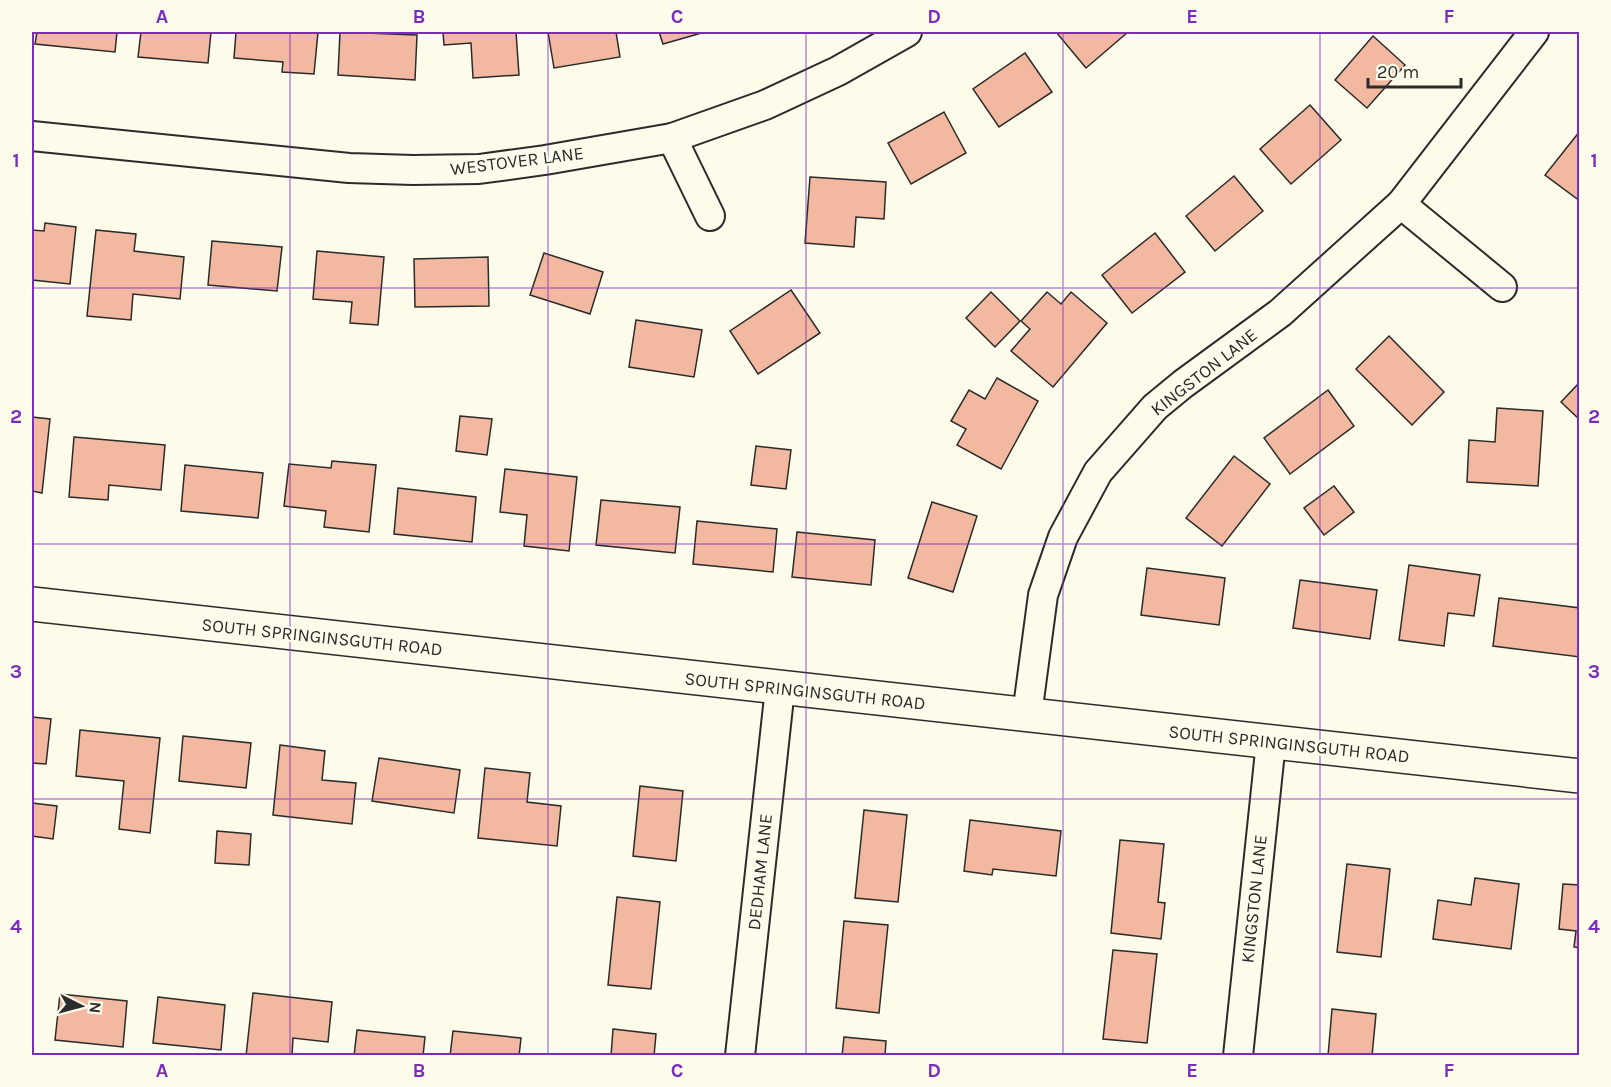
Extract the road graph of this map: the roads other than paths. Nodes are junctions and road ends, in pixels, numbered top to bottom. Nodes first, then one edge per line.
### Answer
1 (907, 32) edge
2 (1534, 32) edge
3 (32, 136) edge
4 (672, 138) junction
5 (1401, 204) junction
6 (710, 216) dead end
7 (1502, 287) dead end
8 (32, 604) edge
9 (780, 688) junction
10 (1027, 715) junction
11 (1270, 742) junction
12 (1580, 776) edge
13 (740, 1056) edge
14 (1238, 1056) edge

1 - 4 street, WESTOVER LANE
2 - 5 street, KINGSTON LANE
3 - 4 street, WESTOVER LANE
4 - 6 street
5 - 7 street
5 - 10 street, KINGSTON LANE
8 - 9 street, SOUTH SPRINGINSGUTH ROAD
9 - 10 street, SOUTH SPRINGINSGUTH ROAD
9 - 13 street, DEDHAM LANE
10 - 11 street, SOUTH SPRINGINSGUTH ROAD
11 - 12 street, SOUTH SPRINGINSGUTH ROAD
11 - 14 street, KINGSTON LANE

